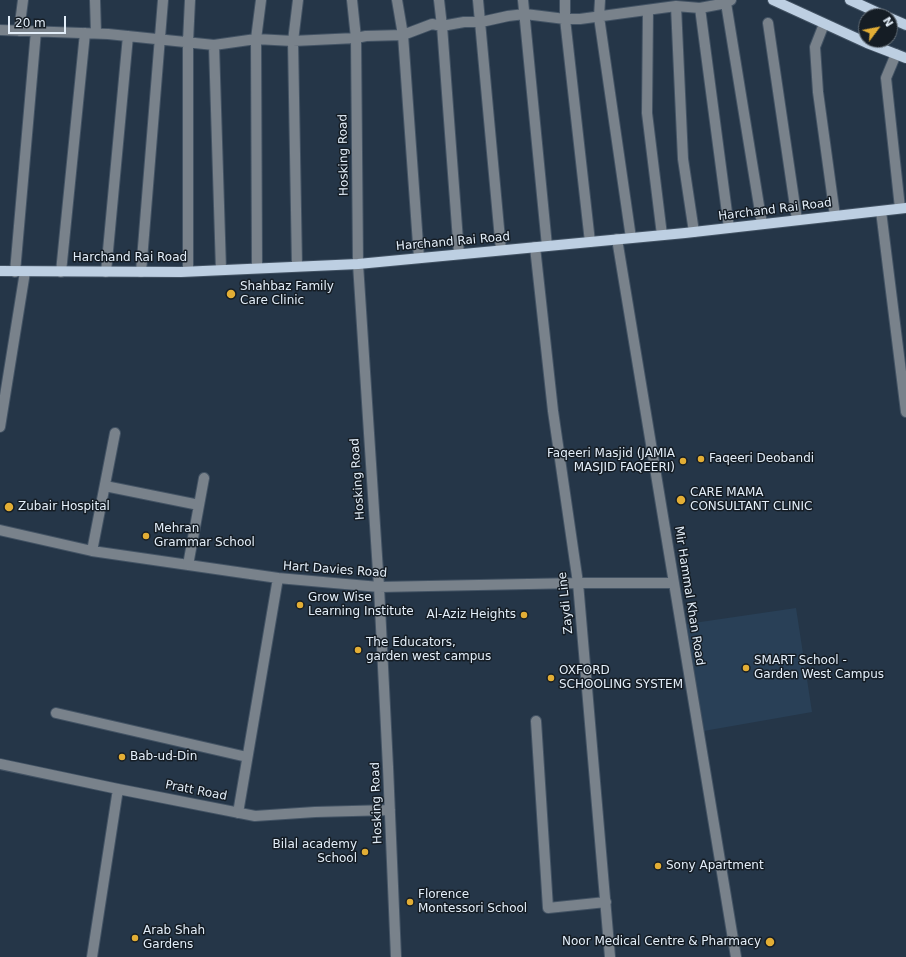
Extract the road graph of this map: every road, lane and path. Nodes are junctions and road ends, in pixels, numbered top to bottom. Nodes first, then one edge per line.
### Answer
1 (23, 0) edge
2 (95, 0) edge
3 (163, 0) edge
4 (190, 0) edge
5 (261, 0) edge
6 (298, 0) edge
7 (352, 0) edge
8 (397, 0) edge
9 (439, 0) edge
10 (478, 0) edge
11 (524, 0) edge
12 (565, 0) edge
13 (600, 0) edge
14 (773, 0) edge
15 (850, 0) edge
16 (729, 1) edge
17 (676, 6) junction
18 (700, 8) junction
19 (868, 8) edge
20 (648, 10) junction
21 (525, 14) junction
22 (598, 17) junction
23 (565, 19) junction
24 (481, 22) junction
25 (768, 23) dead end
26 (824, 24) junction
27 (442, 26) junction
28 (0, 30) edge
29 (20, 31) junction
30 (36, 31) junction
31 (85, 33) junction
32 (96, 33) junction
33 (403, 35) junction
34 (128, 36) junction
35 (356, 38) junction
36 (160, 39) junction
37 (256, 39) junction
38 (293, 40) junction
39 (188, 42) junction
40 (214, 45) junction
41 (896, 54) junction
42 (906, 58) edge
43 (903, 208) edge
44 (880, 211) junction
45 (835, 216) junction
46 (797, 220) junction
47 (762, 224) junction
48 (729, 228) junction
49 (694, 232) junction
50 (662, 235) junction
51 (631, 238) junction
52 (617, 239) junction
53 (590, 242) junction
54 (547, 246) junction
55 (535, 247) junction
56 (501, 250) junction
57 (459, 254) junction
58 (419, 258) junction
59 (358, 264) junction
60 (297, 266) junction
61 (256, 268) junction
62 (221, 270) junction
63 (0, 271) edge
64 (188, 271) junction
65 (20, 272) junction
66 (61, 272) junction
67 (106, 272) junction
68 (141, 272) junction
69 (906, 412) edge
70 (0, 426) edge
71 (115, 434) dead end
72 (204, 478) dead end
73 (105, 486) junction
74 (199, 505) junction
75 (0, 530) edge
76 (92, 551) junction
77 (188, 565) junction
78 (278, 578) junction
79 (578, 583) junction
80 (673, 583) junction
81 (379, 587) junction
82 (56, 713) dead end
83 (536, 721) dead end
84 (247, 757) junction
85 (0, 764) edge
86 (118, 789) junction
87 (390, 810) junction
88 (238, 813) junction
89 (606, 902) junction
90 (92, 957) edge
91 (396, 957) edge
92 (610, 957) edge
93 (736, 957) edge

1 - 29 street
2 - 32 street
3 - 36 street
4 - 39 street
5 - 37 street
6 - 38 street
7 - 35 street, Hosking Road
8 - 33 street
9 - 27 street
10 - 24 street
11 - 21 street
12 - 23 street
13 - 22 street
14 - 26 main road
15 - 19 main road
16 - 18 street
16 - 47 street
17 - 18 street
17 - 20 street
17 - 49 street
18 - 48 street
20 - 22 street
20 - 50 street
21 - 23 street
21 - 24 street
21 - 54 street
22 - 23 street
22 - 51 street
23 - 53 street
24 - 27 street
24 - 56 street
25 - 46 street
26 - 41 main road
26 - 45 street
27 - 33 street
27 - 57 street
28 - 29 street
29 - 30 street
30 - 31 street
30 - 65 street
31 - 32 street
31 - 66 street
32 - 34 street
33 - 35 street
33 - 58 street
34 - 36 street
34 - 67 street
35 - 38 street
35 - 59 street, Hosking Road
36 - 39 street
36 - 68 street
37 - 38 street
37 - 40 street
37 - 61 street
38 - 60 street
39 - 40 street
39 - 64 street
40 - 62 street
41 - 42 main road
41 - 43 street
43 - 44 main road, Harchand Rai Road
44 - 45 main road, Harchand Rai Road
44 - 69 street
45 - 46 main road, Harchand Rai Road
46 - 47 main road, Harchand Rai Road
47 - 48 main road, Harchand Rai Road
48 - 49 main road, Harchand Rai Road
49 - 50 main road, Harchand Rai Road
50 - 51 main road, Harchand Rai Road
51 - 52 main road, Harchand Rai Road
52 - 53 main road, Harchand Rai Road
52 - 80 street, Mir Hammal Khan Road
53 - 54 main road, Harchand Rai Road
54 - 55 main road, Harchand Rai Road
55 - 56 main road, Harchand Rai Road
55 - 79 street, Zaydi Line
56 - 57 main road, Harchand Rai Road
57 - 58 main road, Harchand Rai Road
58 - 59 main road, Harchand Rai Road
59 - 60 main road, Harchand Rai Road
59 - 81 street, Hosking Road
60 - 61 main road, Harchand Rai Road
61 - 62 main road, Harchand Rai Road
62 - 64 main road, Harchand Rai Road
63 - 65 main road, Harchand Rai Road
64 - 68 main road, Harchand Rai Road
65 - 66 main road, Harchand Rai Road
65 - 70 street
66 - 67 main road, Harchand Rai Road
67 - 68 main road, Harchand Rai Road
71 - 73 street
72 - 74 street
73 - 74 street
73 - 76 street
74 - 77 street
75 - 76 street, Hart Davies Road
76 - 77 street, Hart Davies Road
77 - 78 street, Hart Davies Road
78 - 81 street, Hart Davies Road
78 - 84 street
79 - 80 street, Hart Davies Road
79 - 81 street, Hart Davies Road
79 - 89 street, Zaydi Line
80 - 93 street, Mir Hammal Khan Road
81 - 87 street, Hosking Road
82 - 84 street
83 - 89 street
84 - 88 street
85 - 86 street, Pratt Road
86 - 88 street, Pratt Road
86 - 90 street
87 - 88 street, Pratt Road
87 - 91 street, Hosking Road
89 - 92 street, Zaydi Line

